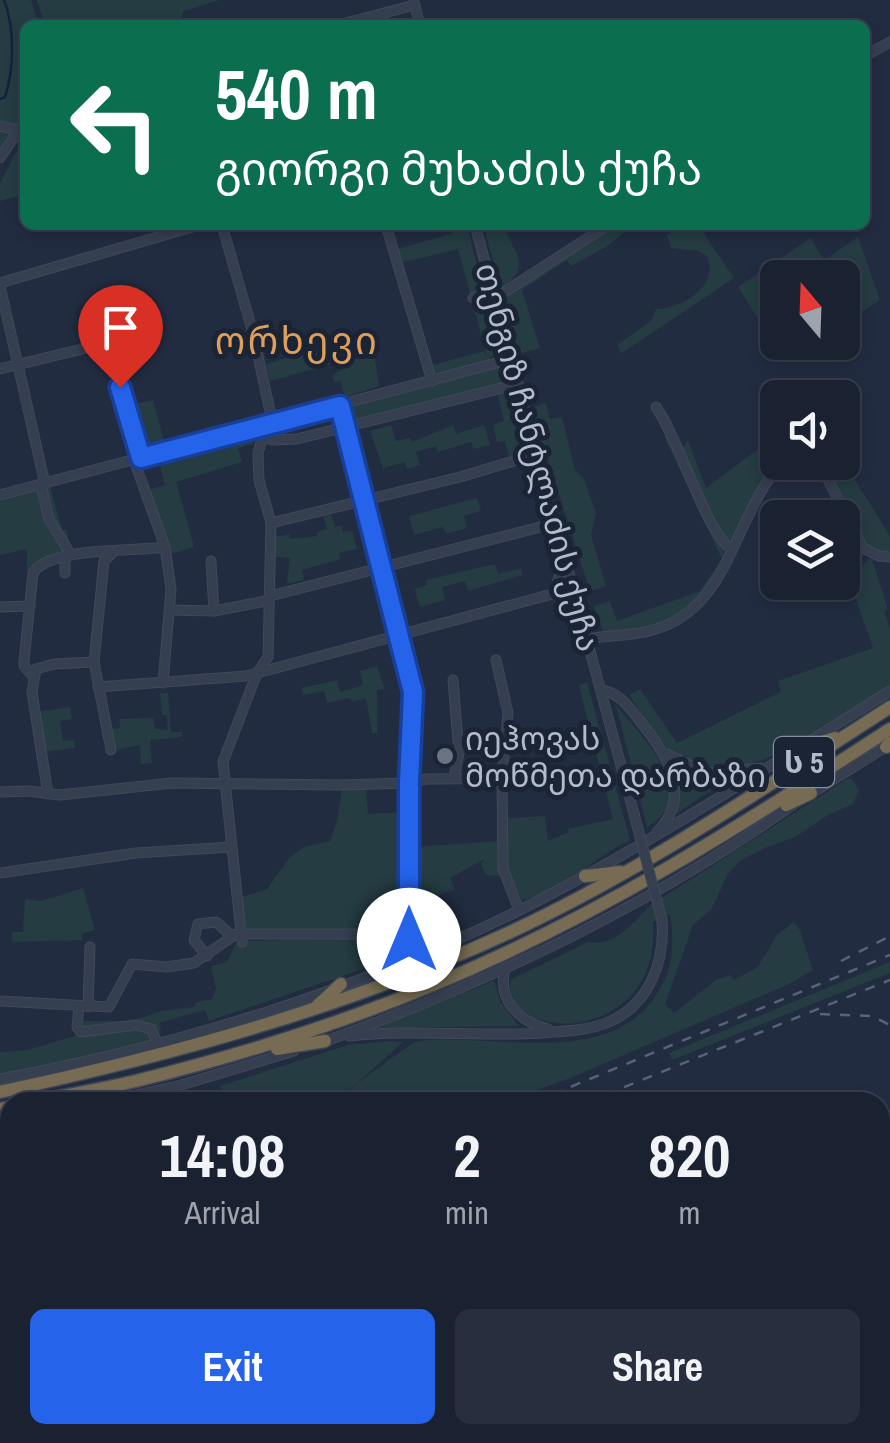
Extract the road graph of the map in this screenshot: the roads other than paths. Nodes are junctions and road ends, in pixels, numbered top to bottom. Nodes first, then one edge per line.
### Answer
1 (414, 3) edge
2 (355, 20) edge
3 (20, 129) edge
4 (0, 158) edge
5 (182, 230) edge
6 (223, 230) edge
7 (387, 230) edge
8 (476, 230) edge
9 (600, 230) edge
10 (0, 285) edge
11 (494, 295) junction
12 (473, 298) dead end
13 (511, 359) junction
14 (18, 366) junction
15 (0, 370) edge
16 (432, 382) junction
17 (518, 384) junction
18 (340, 406) junction
19 (656, 408) dead end
20 (278, 422) junction
21 (347, 428) junction
22 (244, 431) junction
23 (263, 437) junction
24 (284, 441) junction
25 (537, 454) junction
26 (137, 459) junction
27 (258, 460) junction
28 (769, 480) edge
29 (828, 480) edge
30 (43, 484) junction
31 (0, 495) edge
32 (364, 500) junction
33 (556, 522) junction
34 (270, 523) junction
35 (165, 547) junction
36 (731, 549) junction
37 (115, 552) junction
38 (68, 556) junction
39 (890, 558) edge
40 (211, 561) dead end
41 (568, 566) junction
42 (382, 568) junction
43 (65, 573) dead end
44 (556, 594) junction
45 (270, 596) junction
46 (30, 606) junction
47 (0, 607) edge
48 (170, 610) junction
49 (214, 611) junction
50 (580, 611) junction
51 (400, 636) junction
52 (588, 639) junction
53 (496, 660) dead end
54 (94, 662) junction
55 (257, 673) junction
56 (34, 676) junction
57 (453, 680) dead end
58 (163, 683) junction
59 (98, 687) junction
60 (602, 690) junction
61 (890, 691) edge
62 (890, 707) edge
63 (890, 729) edge
64 (847, 735) junction
65 (506, 742) junction
66 (462, 743) junction
67 (889, 744) edge
68 (797, 749) junction
69 (111, 750) dead end
70 (665, 752) junction
71 (777, 762) junction
72 (454, 778) junction
73 (502, 778) junction
74 (573, 778) dead end
75 (409, 783) junction
76 (224, 786) junction
77 (0, 792) edge
78 (811, 793) junction
79 (48, 794) junction
80 (734, 830) junction
81 (646, 842) junction
82 (231, 847) junction
83 (627, 870) junction
84 (0, 873) edge
85 (585, 876) junction
86 (518, 910) junction
87 (408, 934) junction
88 (232, 936) junction
89 (242, 938) junction
90 (90, 947) dead end
91 (207, 956) junction
92 (412, 957) junction
93 (506, 968) junction
94 (342, 984) junction
95 (0, 1001) edge
96 (83, 1007) junction
97 (309, 1012) junction
98 (556, 1032) junction
99 (328, 1040) junction
100 (156, 1042) junction
101 (225, 1057) junction
102 (0, 1079) edge
103 (0, 1092) edge
104 (82, 1092) edge
105 (144, 1092) edge

1 - 2 street
3 - 4 street
5 - 10 street
6 - 20 street
7 - 16 street
8 - 11 street, თენგიზ ჩანტლაძის ქუჩა
9 - 11 street
10 - 14 street
11 - 12 street
11 - 13 street, თენგიზ ჩანტლაძის ქუჩა
13 - 16 street
13 - 17 street, თენგიზ ჩანტლაძის ქუჩა
14 - 15 street
14 - 26 street
14 - 30 street
16 - 18 street
17 - 21 street
17 - 25 street, თენგიზ ჩანტლაძის ქუჩა
18 - 20 street
18 - 21 street
19 - 36 street
20 - 22 street
20 - 23 street
20 - 24 street
20 - 24 street
21 - 24 street
21 - 32 street
22 - 23 street
22 - 26 street
23 - 24 street
23 - 27 street
24 - 27 street
25 - 32 street
25 - 33 street, თენგიზ ჩანტლაძის ქუჩა
26 - 30 street
26 - 35 street
27 - 34 street
28 - 36 street
29 - 39 street
30 - 31 street
30 - 38 street
32 - 34 street
32 - 42 street
33 - 41 street, თენგიზ ჩანტლაძის ქუჩა
33 - 42 street
34 - 45 street
35 - 37 street
35 - 48 street
36 - 52 street
37 - 38 street
37 - 54 street
38 - 43 street
38 - 46 street
40 - 49 street
41 - 44 street
41 - 50 street, თენგიზ ჩანტლაძის ქუჩა
42 - 45 street
42 - 51 street
44 - 50 street
44 - 51 street
45 - 49 street
45 - 55 street
46 - 47 street
46 - 56 street
48 - 49 street
48 - 58 street
50 - 52 street, თენგიზ ჩანტლაძის ქუჩა
51 - 55 street
51 - 75 street
52 - 60 street, თენგიზ ჩანტლაძის ქუჩა
53 - 65 street
54 - 56 street
54 - 59 street
55 - 58 street
55 - 76 street
56 - 79 street
57 - 66 street
58 - 59 street
59 - 69 street
60 - 70 street, თენგიზ ჩანტლაძის ქუჩა
60 - 98 street, თენგიზ ჩანტლაძის ქუჩა, bridge
61 - 68 street
62 - 64 highway, ს 5
63 - 80 highway, ს 5
64 - 68 highway
64 - 83 highway, ს 5
65 - 66 street
65 - 73 street
66 - 72 street
67 - 78 street
68 - 71 street
70 - 71 street, თენგიზ ჩანტლაძის ქუჩა
70 - 81 street
71 - 81 street
72 - 73 street
72 - 75 street
73 - 74 street
73 - 86 street
75 - 76 street
75 - 87 street
76 - 79 street
76 - 82 street
77 - 79 street
78 - 80 highway
78 - 93 street
80 - 101 highway, ს 5
81 - 85 street
82 - 84 street
82 - 89 street
83 - 85 highway
83 - 97 highway, ს 5
85 - 86 street
86 - 92 street
87 - 89 street
87 - 92 street
88 - 89 street
88 - 91 street
88 - 91 street
90 - 96 street
91 - 96 street
92 - 94 street
93 - 98 street
93 - 99 street
94 - 97 highway
94 - 100 street
95 - 96 street
96 - 100 street
97 - 103 highway, ს 5
98 - 99 street, თენგიზ ჩანტლაძის ქუჩა
99 - 101 highway
99 - 105 street
100 - 102 street
101 - 104 highway, ს 5

